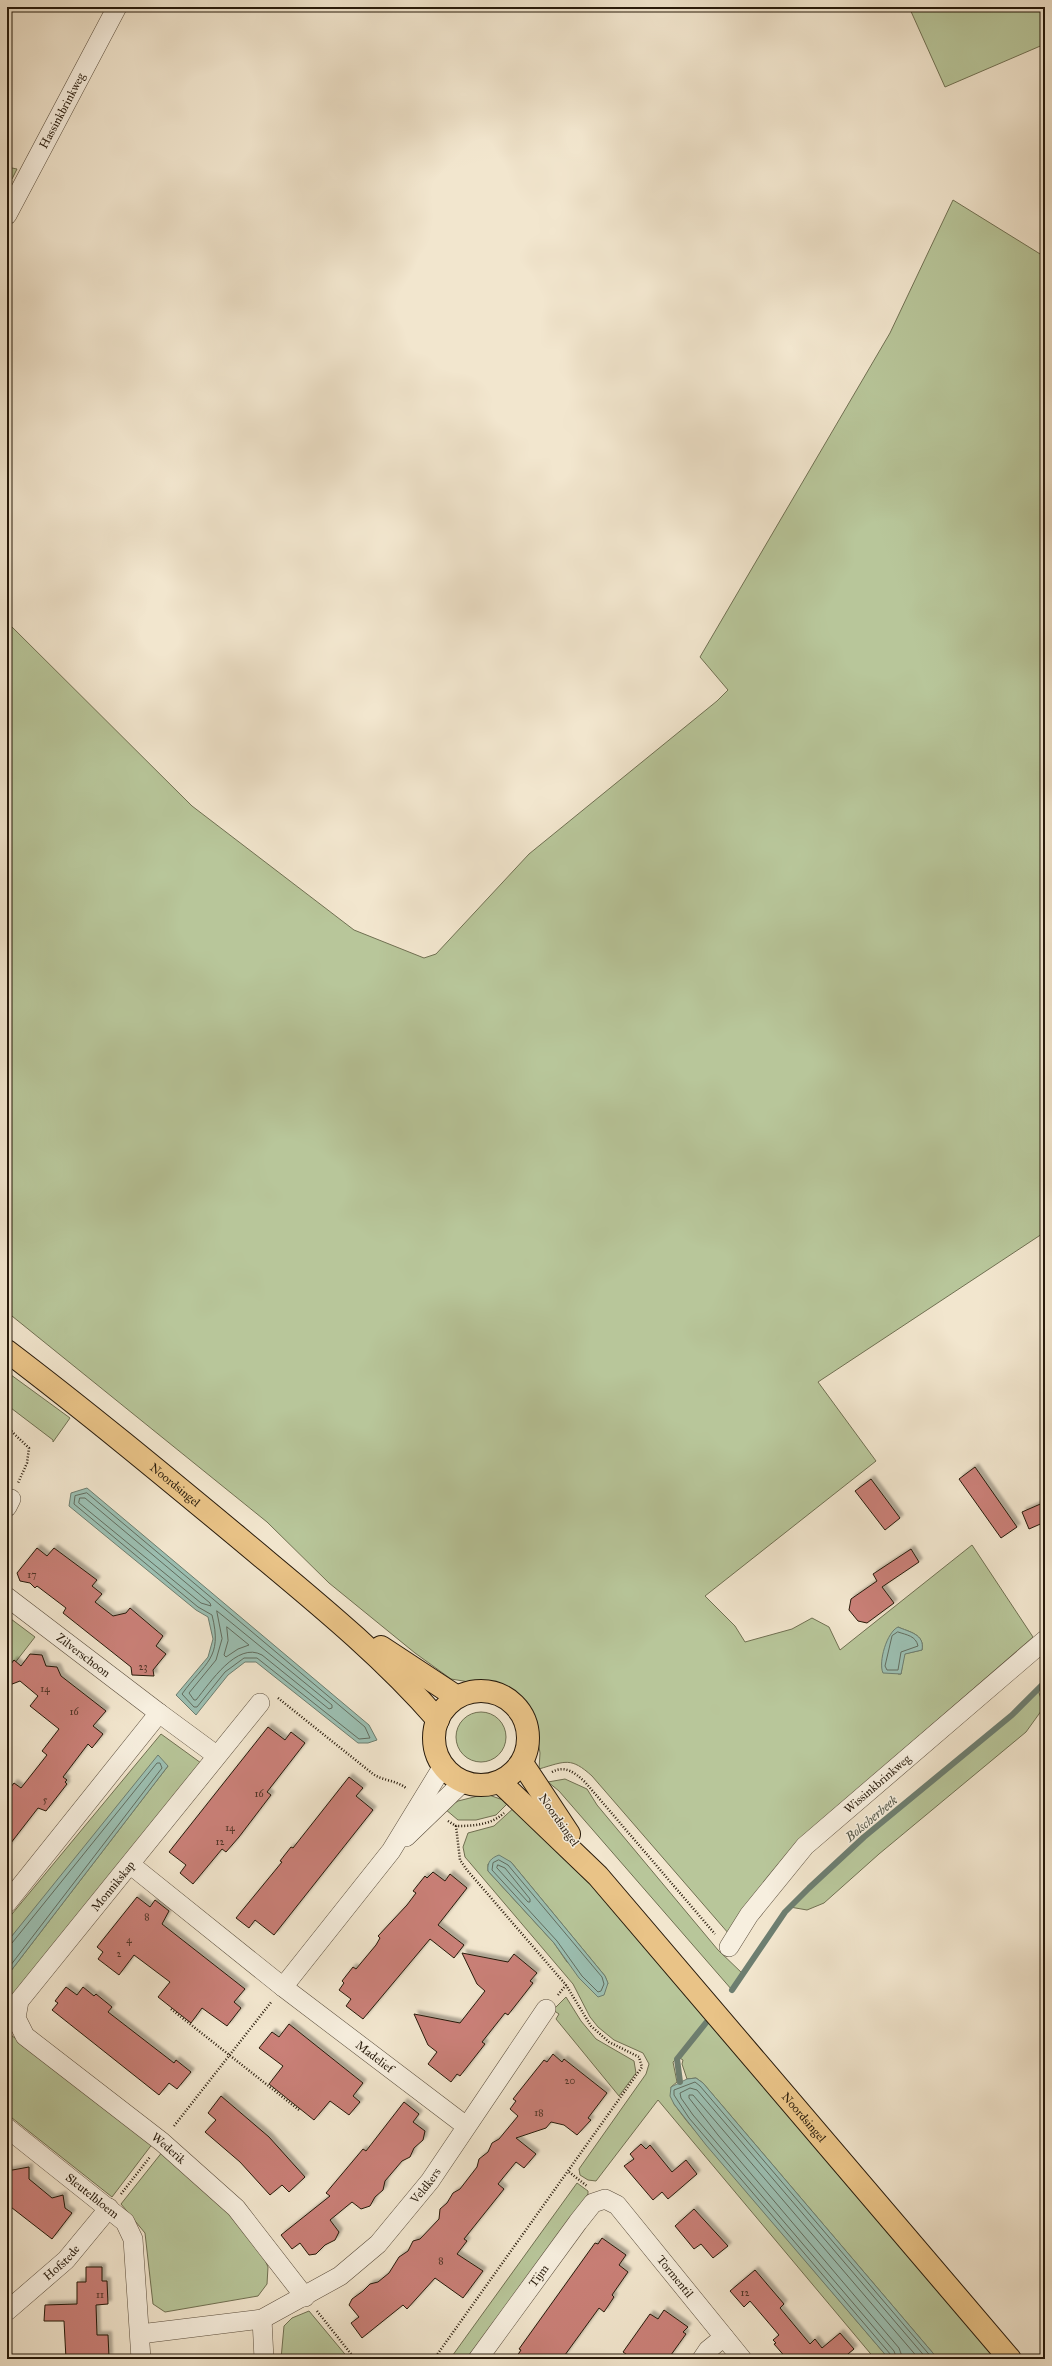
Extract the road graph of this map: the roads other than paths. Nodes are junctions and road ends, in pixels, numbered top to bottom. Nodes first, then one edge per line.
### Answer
1 (117, 7) edge
2 (7, 215) edge
3 (7, 1351) edge
4 (7, 1597) edge
5 (340, 1622) junction
6 (1045, 1640) edge
7 (457, 1698) junction
8 (260, 1703) road end
9 (158, 1714) junction
10 (438, 1720) junction
11 (216, 1755) junction
12 (522, 1763) junction
13 (443, 1766) junction
14 (463, 1782) junction
15 (500, 1782) junction
16 (427, 1807) junction
17 (131, 1865) junction
18 (598, 1876) junction
19 (7, 1903) edge
20 (729, 1947) dead end
21 (283, 1987) junction
22 (546, 2009) dead end
23 (16, 2018) joint
24 (466, 2126) junction
25 (7, 2128) edge
26 (605, 2199) joint
27 (109, 2208) junction
28 (305, 2297) junction
29 (7, 2311) edge
30 (262, 2319) junction
31 (140, 2334) junction
32 (724, 2337) junction
33 (142, 2359) edge
34 (264, 2359) edge
35 (478, 2359) edge
36 (702, 2359) edge
37 (742, 2359) edge
38 (1010, 2359) edge

1 - 2 street, Hassinkbrinkweg
3 - 5 main road, Noordsingel
4 - 9 street, Zilverschoon
5 - 7 main road, Noordsingel
5 - 10 main road, Noordsingel
6 - 20 street, Wissinkbrinkweg
7 - 10 main road
7 - 12 main road
8 - 11 street, Monnikskap
9 - 11 street
9 - 19 street
10 - 13 main road
11 - 17 street, Monnikskap
12 - 15 main road
12 - 18 main road, Noordsingel
13 - 14 main road
13 - 16 street
14 - 15 main road
14 - 16 street
15 - 18 main road, Noordsingel
16 - 21 street
17 - 21 street, Madelief
17 - 23 street, Monnikskap
18 - 38 main road, Noordsingel
21 - 24 street, Madelief
22 - 24 street, Veldkers
23 - 28 street, Wederik
24 - 28 street, Veldkers
25 - 27 street, Sleutelbloem
26 - 32 street, Tormentil
26 - 35 street, Tijm
27 - 29 street, Hofstede
27 - 31 street, Sleutelbloem
28 - 30 street, Veldkers
30 - 31 street, Veldkers
30 - 34 street
31 - 33 street, Sleutelbloem
32 - 36 street
32 - 37 street, Tormentil

